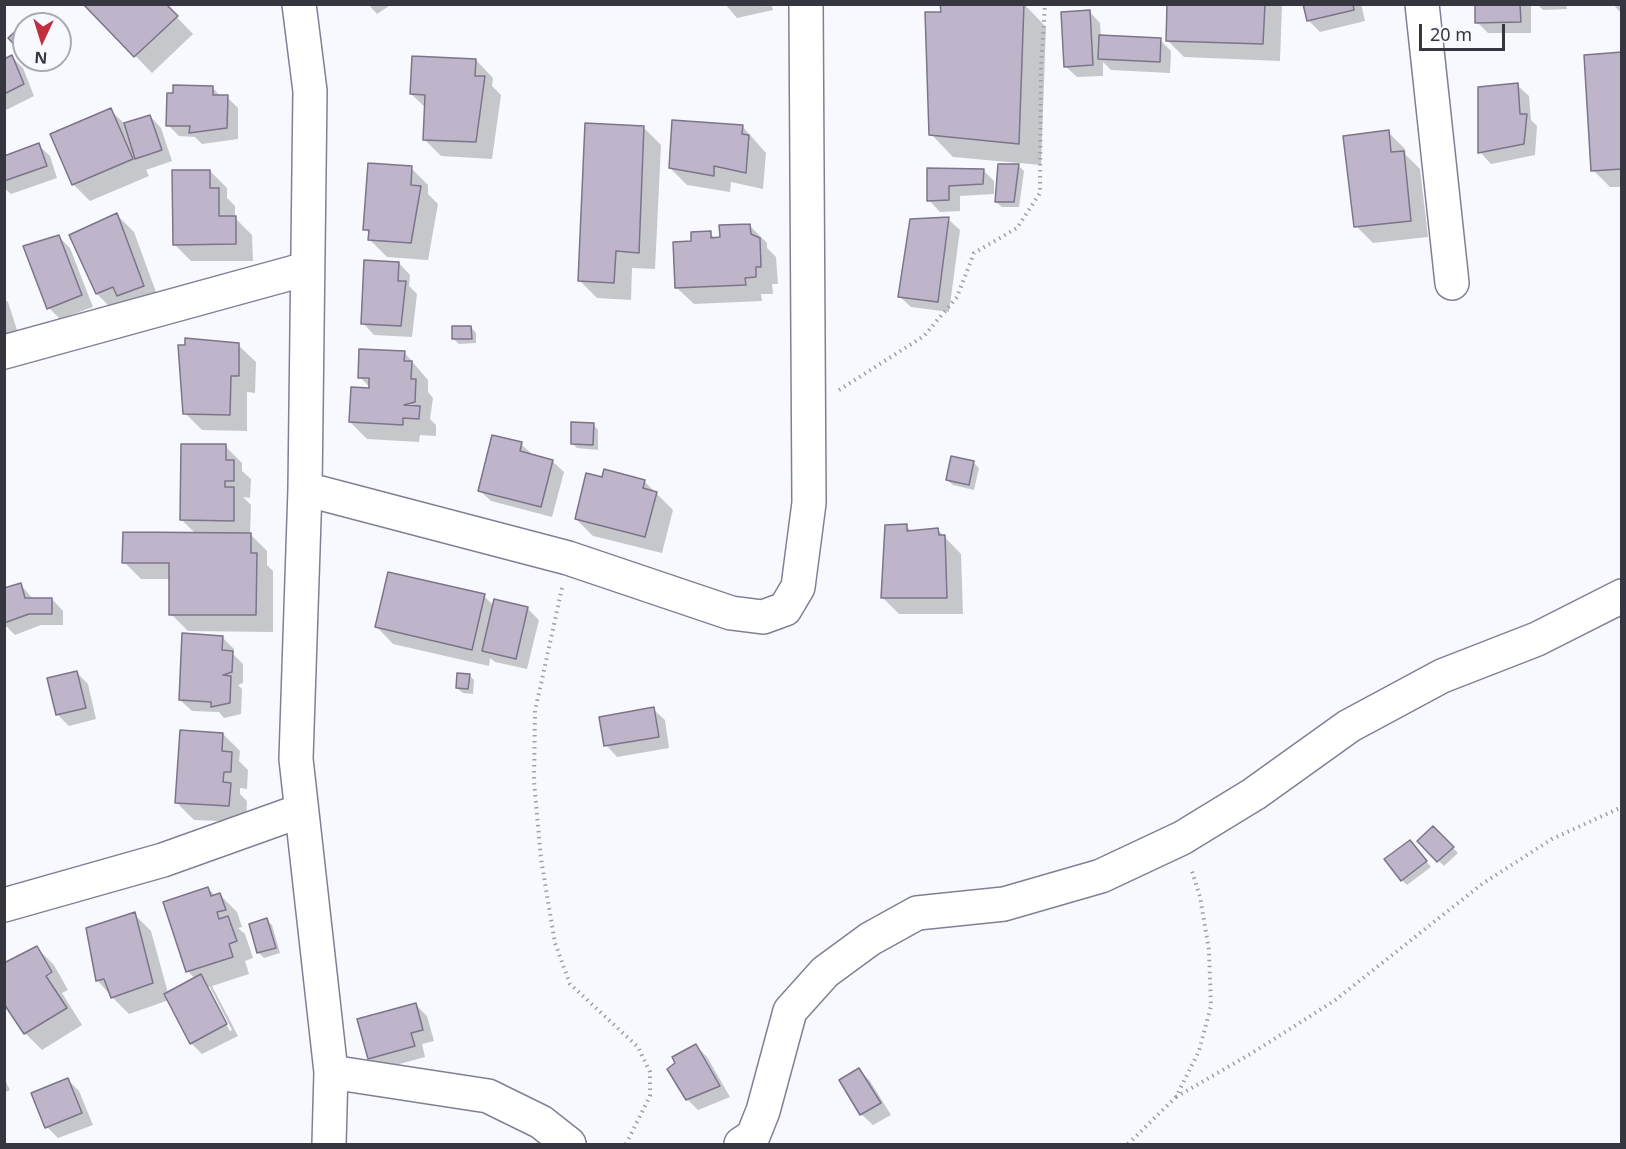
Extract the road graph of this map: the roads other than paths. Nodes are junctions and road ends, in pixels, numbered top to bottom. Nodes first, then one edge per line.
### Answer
1 (298, 4) edge
2 (806, 4) edge
3 (1422, 4) edge
4 (306, 269) junction
5 (1452, 283) dead end
6 (4, 352) edge
7 (305, 489) junction
8 (1622, 596) edge
9 (300, 811) junction
10 (4, 905) edge
11 (331, 1072) junction
12 (329, 1144) edge
13 (569, 1144) edge
14 (741, 1144) edge

1 - 4 street
2 - 7 street
3 - 5 street
4 - 6 street
4 - 7 street
7 - 9 street
8 - 14 street
9 - 10 street
9 - 11 street
11 - 12 street
11 - 13 street

